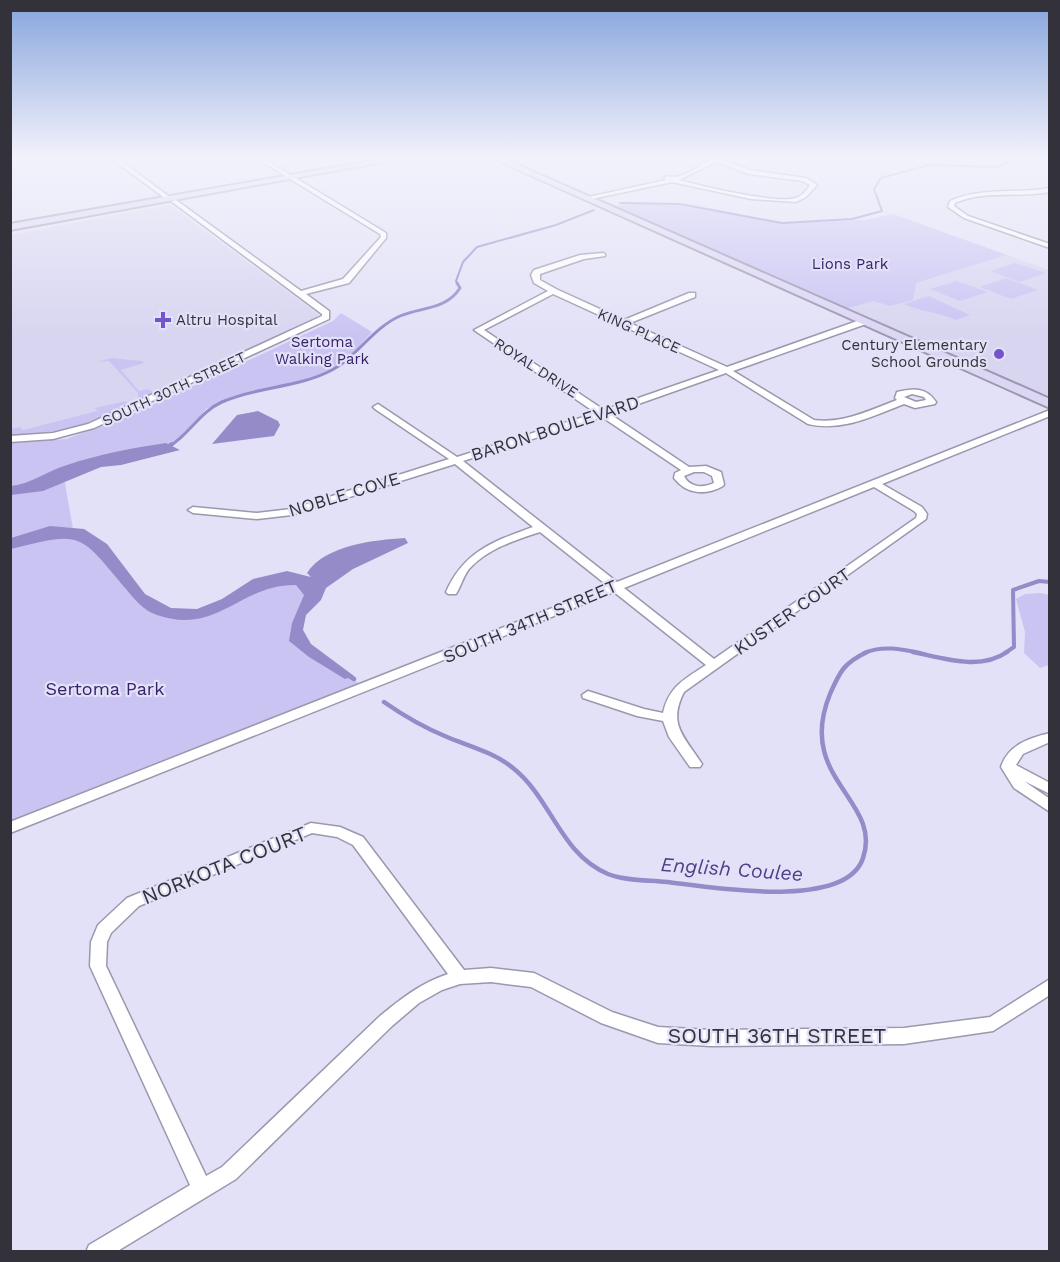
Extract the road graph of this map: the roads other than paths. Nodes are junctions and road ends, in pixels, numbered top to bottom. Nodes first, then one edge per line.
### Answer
1 (77, 217) edge
2 (82, 217) edge
3 (198, 217) edge
4 (359, 217) edge
5 (629, 217) edge
6 (966, 217) edge
7 (10, 229) edge
8 (1050, 246) edge
9 (603, 255) dead end
10 (553, 291) junction
11 (299, 294) junction
12 (692, 295) dead end
13 (863, 322) junction
14 (622, 324) junction
15 (726, 370) junction
16 (903, 402) dead end
17 (1050, 404) edge
18 (378, 407) dead end
19 (605, 413) junction
20 (1050, 414) edge
21 (10, 439) edge
22 (456, 459) junction
23 (687, 470) dead end
24 (874, 483) junction
25 (193, 510) dead end
26 (540, 528) junction
27 (614, 586) junction
28 (452, 592) dead end
29 (714, 665) junction
30 (588, 695) dead end
31 (668, 718) junction
32 (1050, 737) edge
33 (695, 764) dead end
34 (1008, 767) junction
35 (1050, 789) edge
36 (1050, 807) edge
37 (10, 828) edge
38 (460, 977) junction
39 (1050, 986) edge
40 (202, 1190) junction
41 (96, 1251) edge

1 - 7 street
2 - 7 street
3 - 11 street
4 - 11 street
5 - 13 street
6 - 8 street
9 - 10 street
10 - 14 street, KING PLACE
10 - 19 street, ROYAL DRIVE
11 - 21 street, SOUTH 30TH STREET
12 - 14 street
13 - 15 street, BARON BOULEVARD
13 - 17 street
14 - 15 street, KING PLACE
15 - 16 street, KING PLACE
15 - 19 street, BARON BOULEVARD
18 - 22 street
19 - 22 street, BARON BOULEVARD
19 - 23 street
20 - 24 street, SOUTH 34TH STREET
22 - 25 street, NOBLE COVE
22 - 26 street, BARON BOULEVARD
24 - 27 street, SOUTH 34TH STREET
24 - 29 street, KUSTER COURT
26 - 27 street, BARON BOULEVARD
26 - 28 street
27 - 29 street, BARON BOULEVARD
27 - 37 street, SOUTH 34TH STREET
29 - 31 street, KUSTER COURT
30 - 31 street
31 - 33 street
32 - 34 street
34 - 35 street
34 - 36 street
38 - 39 street, SOUTH 36TH STREET
38 - 40 street, SOUTH 36TH STREET
38 - 40 street, NORKOTA COURT
40 - 41 street, SOUTH 36TH STREET

